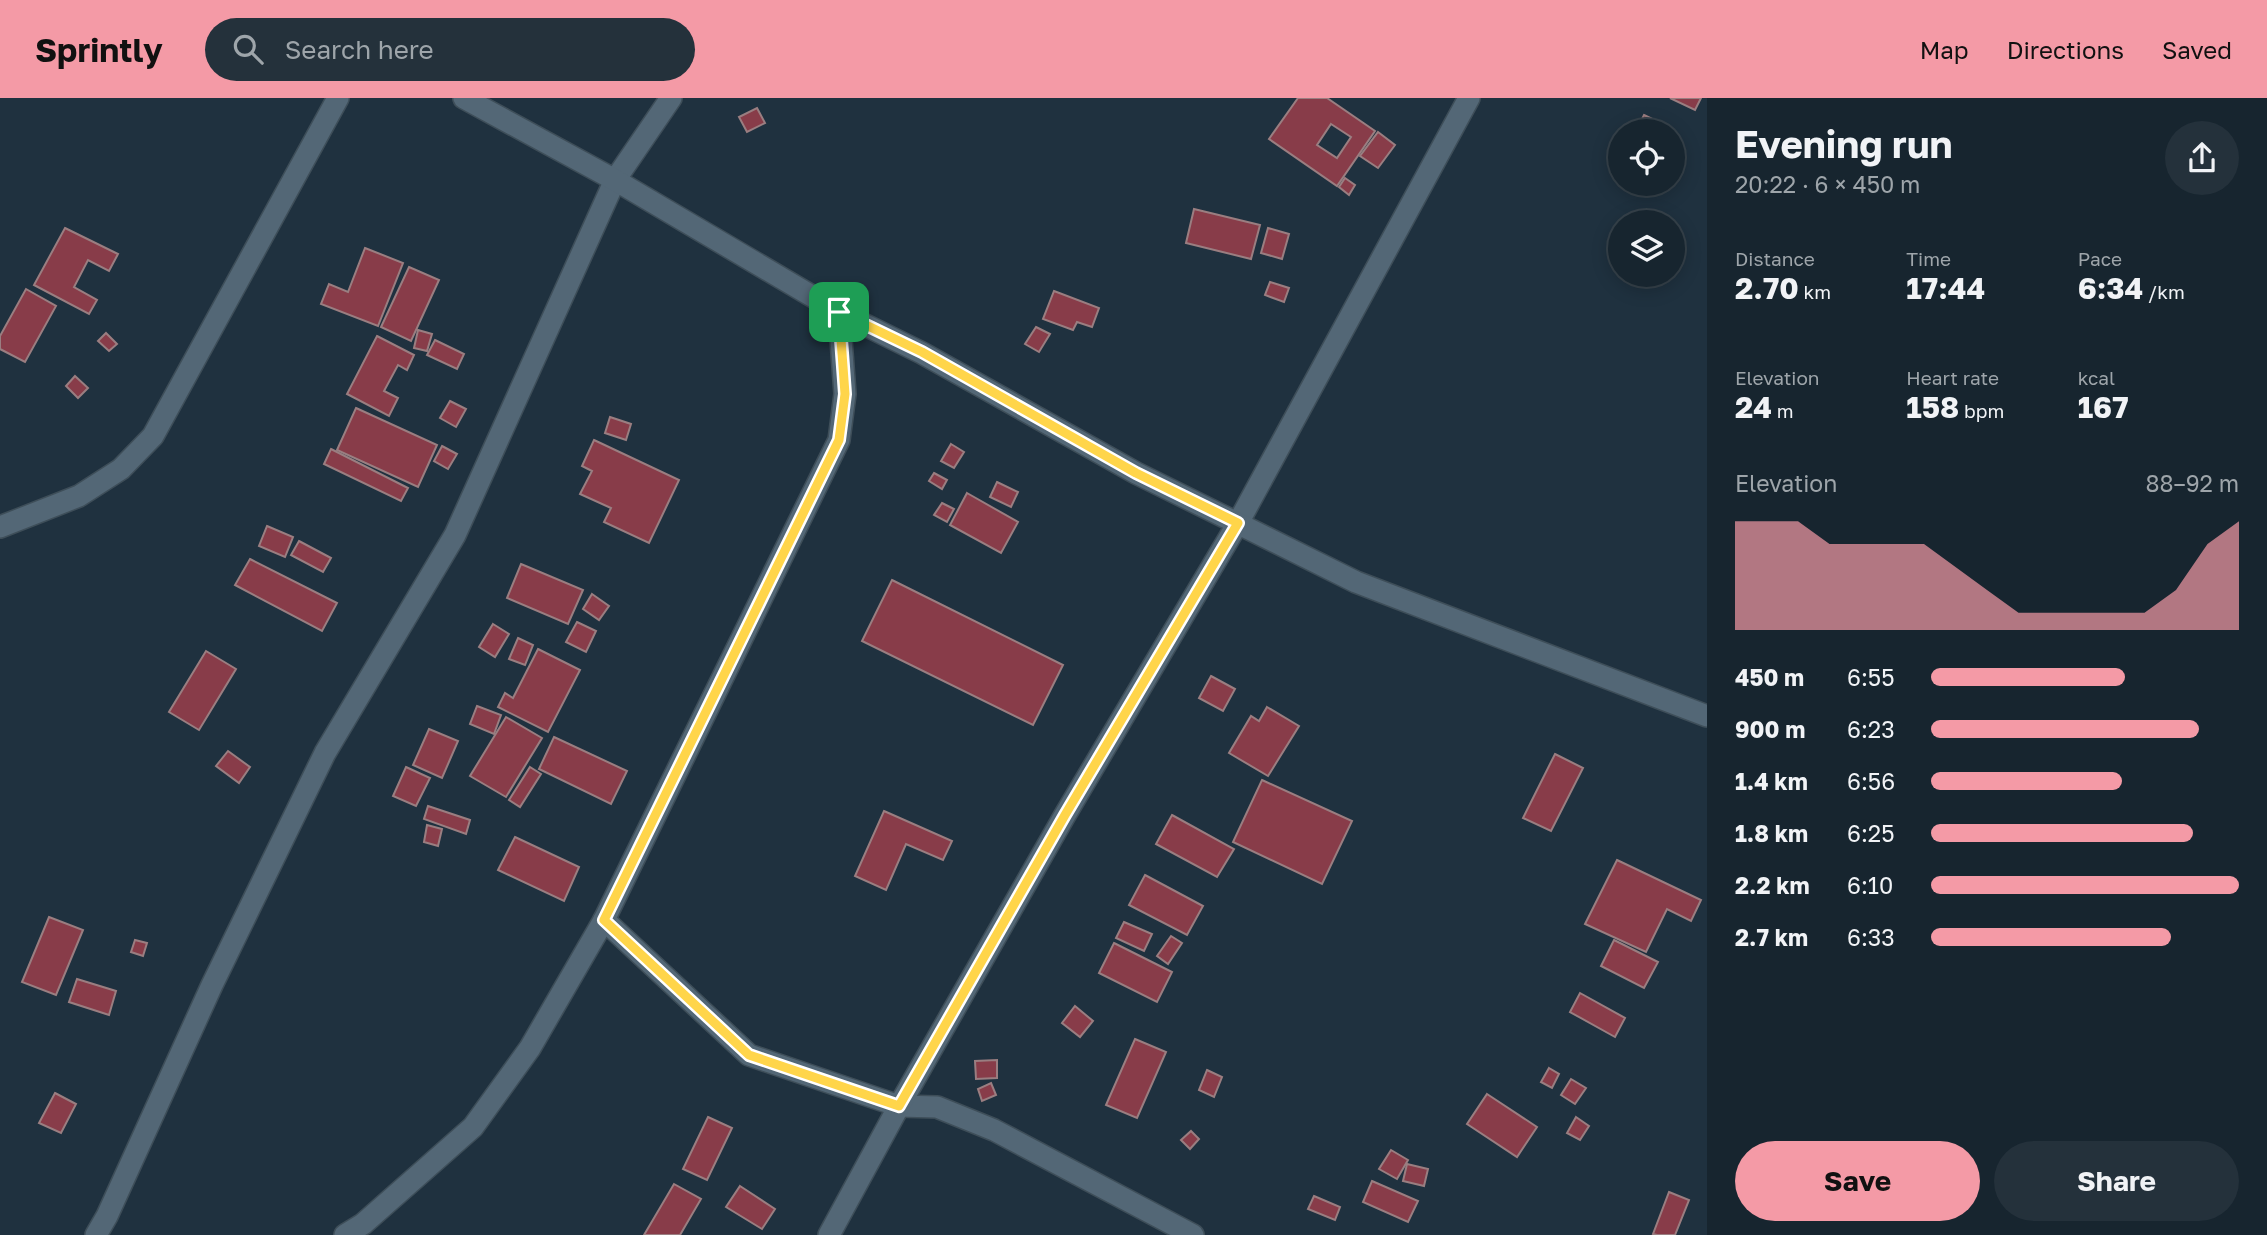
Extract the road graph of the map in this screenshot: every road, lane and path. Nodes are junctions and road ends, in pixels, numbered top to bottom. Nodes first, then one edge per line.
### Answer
1 (338, 98) edge
2 (464, 98) edge
3 (671, 98) edge
4 (1469, 98) edge
5 (614, 180) junction
6 (839, 312) junction
7 (1238, 523) junction
8 (0, 527) edge
9 (1707, 716) edge
10 (604, 920) junction
11 (899, 1106) junction
12 (96, 1235) edge
13 (345, 1235) edge
14 (829, 1235) edge
15 (1192, 1235) edge

1 - 8 street
2 - 5 street
3 - 5 street
4 - 7 street
5 - 6 street
5 - 12 street
6 - 7 street
6 - 10 street
7 - 9 street
7 - 11 street
10 - 11 street
10 - 13 street
11 - 14 street
11 - 15 street

